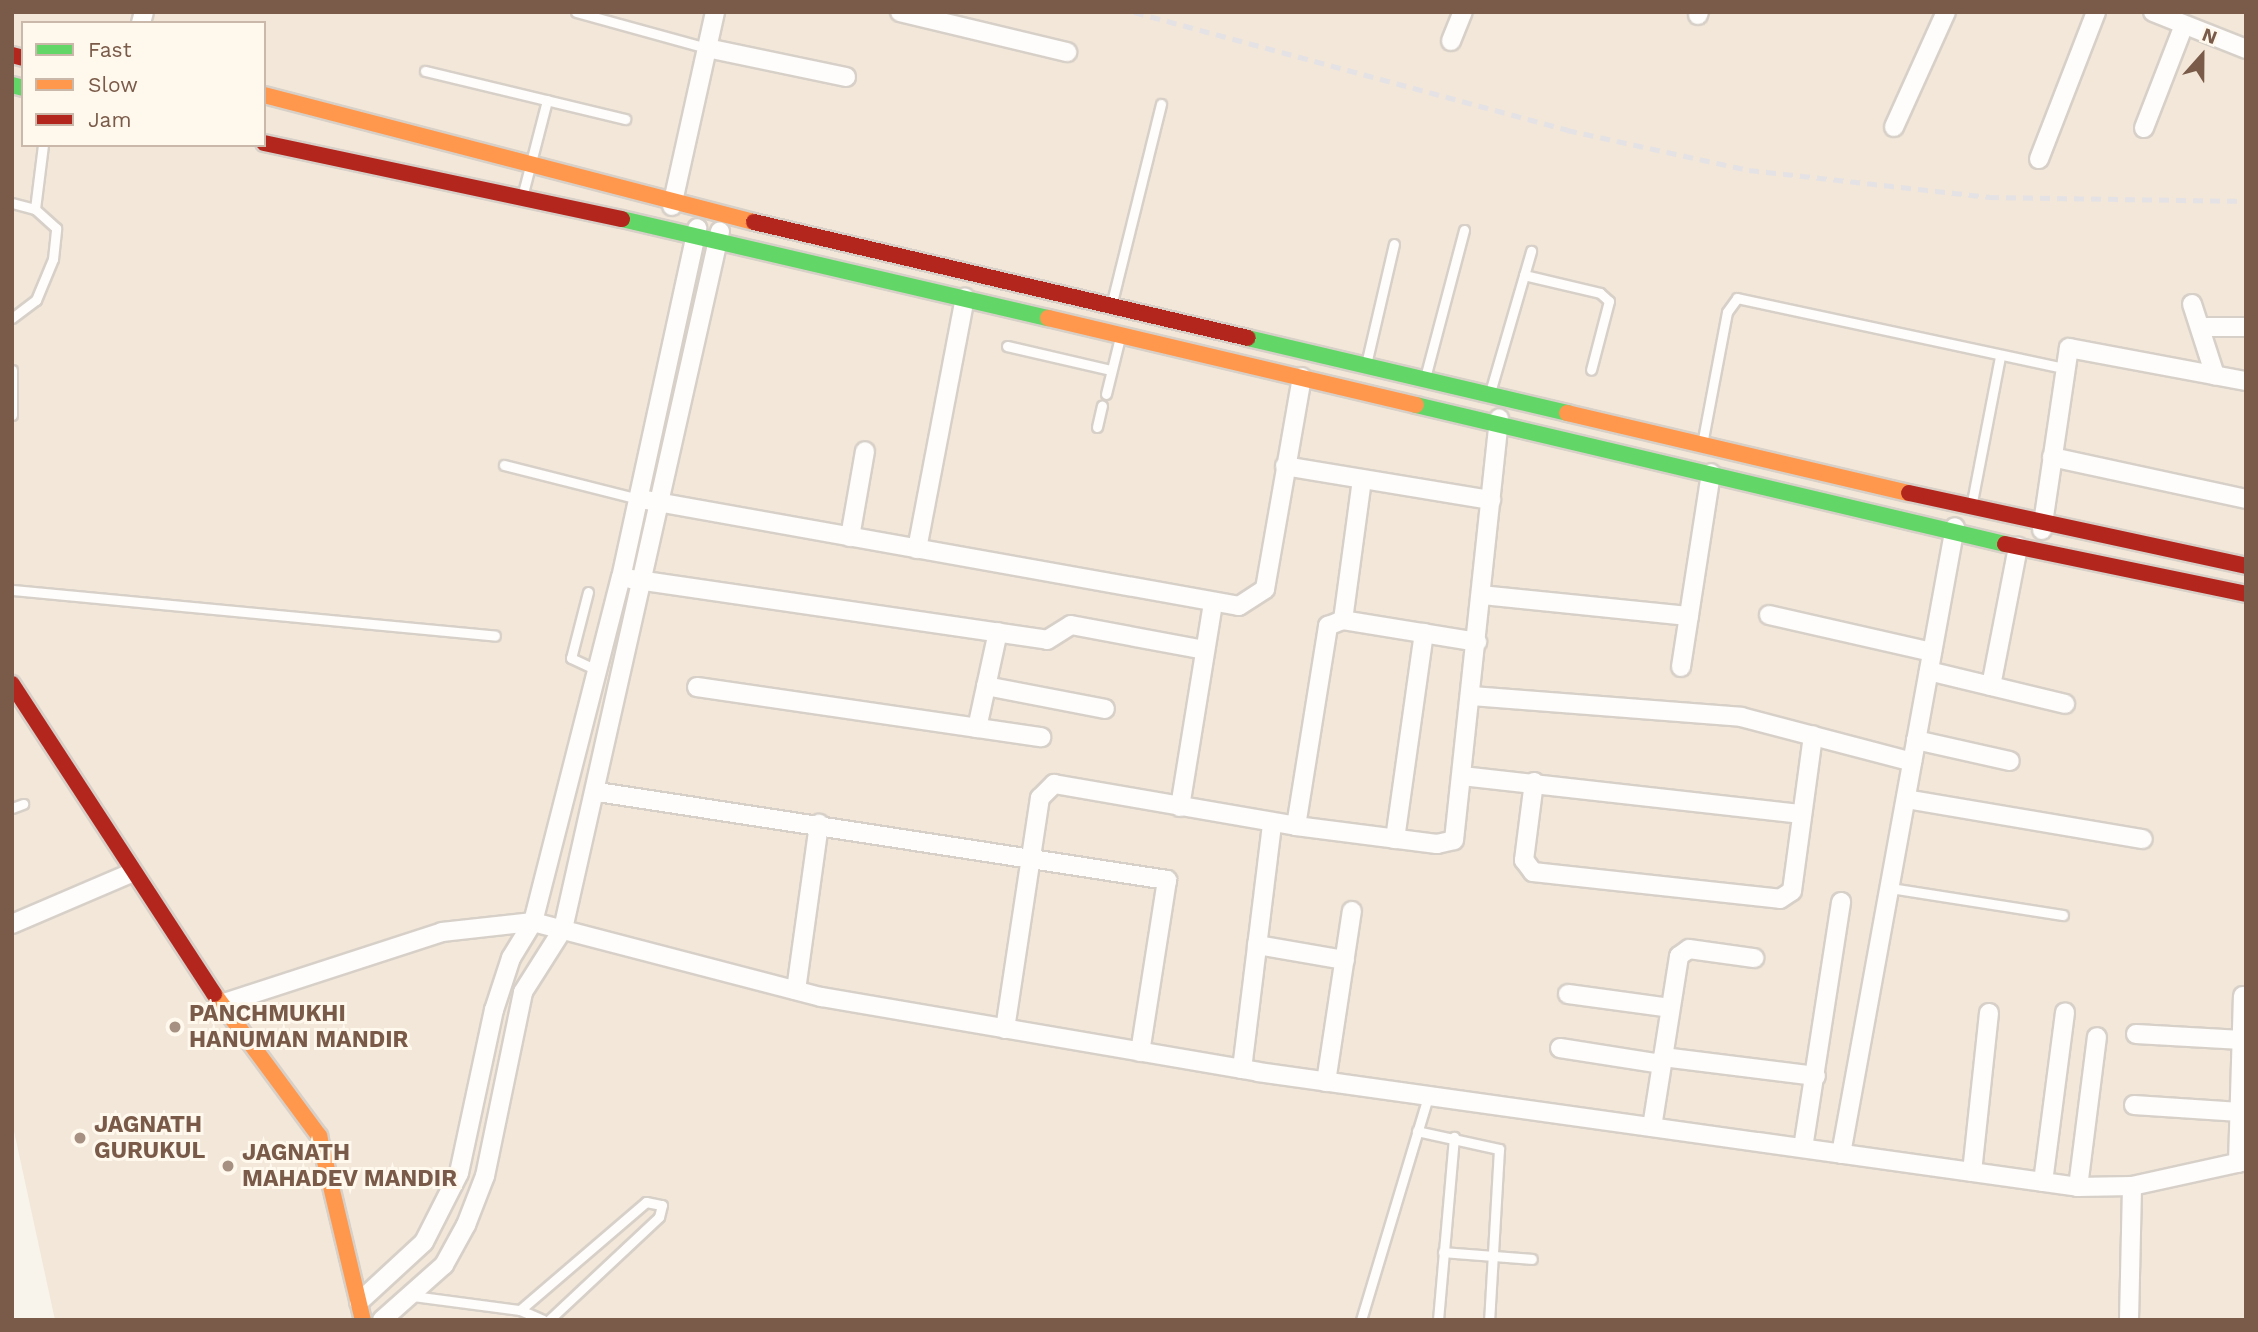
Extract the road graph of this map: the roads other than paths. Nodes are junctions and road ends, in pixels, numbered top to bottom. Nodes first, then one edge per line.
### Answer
1 (576, 12) edge
2 (715, 12) edge
3 (900, 12) edge
4 (1463, 12) edge
5 (1946, 12) edge
6 (2095, 12) edge
7 (2154, 12) edge
8 (2184, 25) junction
9 (1451, 41) dead end
10 (707, 48) junction
11 (2246, 50) edge
12 (1067, 52) dead end
13 (425, 71) dead end
14 (846, 77) dead end
15 (266, 96) edge
16 (547, 100) junction
17 (1161, 104) dead end
18 (625, 119) dead end
19 (1894, 127) dead end
20 (2144, 128) dead end
21 (316, 134) dead end
22 (266, 143) edge
23 (43, 147) edge
24 (2039, 159) dead end
25 (530, 165) junction
26 (673, 201) junction
27 (520, 202) junction
28 (12, 203) edge
29 (701, 207) junction
30 (35, 209) junction
31 (724, 215) junction
32 (667, 227) junction
33 (1464, 230) dead end
34 (695, 233) junction
35 (717, 241) junction
36 (1394, 244) dead end
37 (1531, 251) dead end
38 (1524, 275) junction
39 (965, 298) junction
40 (1112, 304) junction
41 (2192, 304) dead end
42 (12, 318) edge
43 (2200, 327) junction
44 (2246, 327) edge
45 (1113, 332) junction
46 (1007, 346) dead end
47 (2000, 356) junction
48 (1365, 365) junction
49 (2063, 368) junction
50 (12, 370) edge
51 (1111, 370) junction
52 (1591, 370) dead end
53 (2215, 375) junction
54 (1302, 377) junction
55 (1425, 379) junction
56 (2246, 381) edge
57 (14, 394) edge
58 (1106, 394) dead end
59 (1495, 395) junction
60 (1102, 406) dead end
61 (12, 415) edge
62 (1498, 423) junction
63 (1097, 428) dead end
64 (1702, 444) junction
65 (865, 451) dead end
66 (2052, 457) junction
67 (504, 465) dead end
68 (1285, 466) junction
69 (1711, 473) junction
70 (1362, 479) junction
71 (2246, 499) edge
72 (648, 500) junction
73 (1491, 500) junction
74 (1964, 506) junction
75 (2043, 523) junction
76 (1954, 533) junction
77 (850, 537) junction
78 (2018, 547) junction
79 (917, 549) junction
80 (2038, 551) junction
81 (2246, 566) edge
82 (621, 578) junction
83 (641, 580) junction
84 (12, 590) edge
85 (588, 592) dead end
86 (2246, 594) edge
87 (1482, 595) junction
88 (1213, 603) junction
89 (1769, 615) dead end
90 (1689, 616) junction
91 (1343, 620) junction
92 (998, 632) junction
93 (1424, 633) junction
94 (495, 636) dead end
95 (1477, 642) junction
96 (1205, 650) junction
97 (1932, 652) junction
98 (1681, 667) dead end
99 (597, 670) junction
100 (1929, 671) junction
101 (12, 684) edge
102 (986, 686) junction
103 (1991, 686) junction
104 (697, 687) dead end
105 (1471, 696) junction
106 (2065, 704) dead end
107 (1105, 709) dead end
108 (977, 728) junction
109 (1813, 735) junction
110 (1041, 737) dead end
111 (1916, 740) junction
112 (2010, 761) dead end
113 (1912, 762) junction
114 (1462, 776) junction
115 (1534, 782) junction
116 (598, 792) junction
117 (1906, 799) junction
118 (23, 804) dead end
119 (1180, 807) junction
120 (12, 808) edge
121 (1802, 814) junction
122 (1272, 822) junction
123 (819, 824) junction
124 (1296, 826) junction
125 (1395, 839) junction
126 (2143, 839) dead end
127 (1032, 855) junction
128 (131, 873) junction
129 (1890, 888) junction
130 (1842, 902) dead end
131 (1352, 911) dead end
132 (2063, 915) dead end
133 (533, 922) junction
134 (12, 924) edge
135 (563, 929) junction
136 (1257, 945) junction
137 (1754, 958) dead end
138 (1345, 960) junction
139 (796, 990) junction
140 (1568, 994) dead end
141 (2242, 996) dead end
142 (224, 1003) junction
143 (1670, 1009) junction
144 (2065, 1012) dead end
145 (1989, 1013) dead end
146 (1005, 1029) junction
147 (2136, 1034) dead end
148 (2097, 1037) dead end
149 (2242, 1040) junction
150 (1560, 1048) dead end
151 (1140, 1052) junction
152 (1662, 1061) junction
153 (1242, 1069) junction
154 (2243, 1074) edge
155 (1816, 1076) junction
156 (1326, 1082) junction
157 (1429, 1096) junction
158 (2134, 1105) dead end
159 (2240, 1112) junction
160 (1652, 1127) junction
161 (1418, 1131) junction
162 (1454, 1137) junction
163 (1803, 1148) junction
164 (1841, 1154) junction
165 (2242, 1162) edge
166 (1972, 1172) junction
167 (2043, 1182) junction
168 (2132, 1186) junction
169 (2078, 1187) junction
170 (1443, 1252) junction
171 (1493, 1256) junction
172 (1532, 1259) dead end
173 (413, 1296) junction
174 (359, 1302) junction
175 (520, 1310) junction
176 (363, 1320) edge
177 (382, 1320) edge
178 (543, 1320) edge
179 (549, 1320) edge
180 (1361, 1320) edge
181 (1438, 1320) edge
182 (1489, 1320) edge
183 (2129, 1320) edge

1 - 10 lane
2 - 10 street
3 - 12 street
4 - 9 street
5 - 19 street
6 - 24 street
7 - 8 street
8 - 11 street
8 - 20 street
10 - 14 street
10 - 26 street
13 - 16 lane
15 - 25 main road
16 - 18 lane
16 - 25 lane
17 - 40 lane
21 - 25 main road
22 - 27 main road
23 - 30 lane
25 - 26 main road
25 - 27 lane
26 - 29 main road
26 - 32 street
27 - 32 main road
28 - 30 lane
29 - 31 main road
29 - 34 street
30 - 42 lane
31 - 35 street
31 - 40 main road
32 - 34 main road
33 - 55 lane
34 - 35 main road
34 - 72 street
35 - 39 main road
35 - 72 street
36 - 48 lane
37 - 38 lane
38 - 52 lane
38 - 59 lane
39 - 45 main road
39 - 79 street
40 - 45 lane
40 - 48 main road
41 - 43 street
43 - 44 street
43 - 53 street
45 - 51 lane
45 - 54 main road
46 - 51 lane
47 - 49 lane
47 - 64 lane
47 - 74 lane
48 - 55 main road
49 - 53 street
49 - 66 street
50 - 57 lane
51 - 58 lane
53 - 56 street
54 - 62 main road
54 - 68 street
55 - 59 main road
57 - 61 lane
59 - 62 street
59 - 64 main road
60 - 63 lane
62 - 69 main road
62 - 73 street
64 - 74 main road
65 - 77 street
66 - 71 street
66 - 75 street
67 - 72 lane
68 - 70 street
68 - 88 street
69 - 76 main road
69 - 90 street
70 - 73 street
70 - 91 street
72 - 77 street
72 - 82 street
72 - 83 street
73 - 87 street
74 - 75 main road
74 - 76 street
75 - 80 street
75 - 81 main road
76 - 78 main road
76 - 97 street
77 - 79 street
78 - 80 main road
78 - 103 street
79 - 88 street
80 - 86 main road
82 - 83 street
82 - 99 street
83 - 92 street
83 - 116 street
84 - 94 lane
85 - 99 lane
87 - 90 street
87 - 95 street
88 - 96 street
89 - 97 street
90 - 98 street
91 - 93 street
91 - 124 street
92 - 96 street
92 - 102 street
93 - 95 street
93 - 125 street
95 - 105 street
96 - 119 street
97 - 100 street
99 - 133 street
100 - 103 street
100 - 111 street
101 - 128 main road
102 - 107 street
102 - 108 street
103 - 106 street
104 - 108 street
105 - 109 street
105 - 114 street
108 - 110 street
109 - 113 street
109 - 121 street
111 - 112 street
111 - 113 street
113 - 117 street
114 - 115 street
114 - 125 street
115 - 121 street
115 - 121 street
116 - 123 street
116 - 135 street
117 - 126 street
117 - 129 street
118 - 120 lane
119 - 122 street
119 - 127 street
122 - 124 street
122 - 136 street
123 - 127 street
123 - 139 street
124 - 125 street
127 - 146 street
127 - 151 street
128 - 134 street
128 - 142 main road
129 - 132 lane
129 - 164 street
130 - 155 street
131 - 138 street
133 - 135 street
133 - 142 street
133 - 174 street
135 - 139 street
135 - 173 street
136 - 138 street
136 - 153 street
137 - 143 street
138 - 156 street
139 - 146 street
140 - 143 street
141 - 149 street
142 - 174 main road
143 - 152 street
144 - 167 street
145 - 166 street
146 - 151 street
147 - 149 street
148 - 169 street
149 - 154 street
150 - 152 street
151 - 153 street
152 - 155 street
152 - 160 street
153 - 156 street
154 - 159 street
155 - 163 street
156 - 157 street
157 - 160 street
157 - 161 lane
158 - 159 street
159 - 165 street
160 - 163 street
161 - 162 lane
161 - 180 lane
162 - 170 lane
162 - 171 lane
163 - 164 street
164 - 166 street
165 - 168 street
166 - 167 street
167 - 169 street
168 - 169 street
168 - 183 street
170 - 171 lane
170 - 181 lane
171 - 172 lane
171 - 182 lane
173 - 175 lane
173 - 177 street
174 - 176 main road
175 - 178 lane
175 - 179 lane

